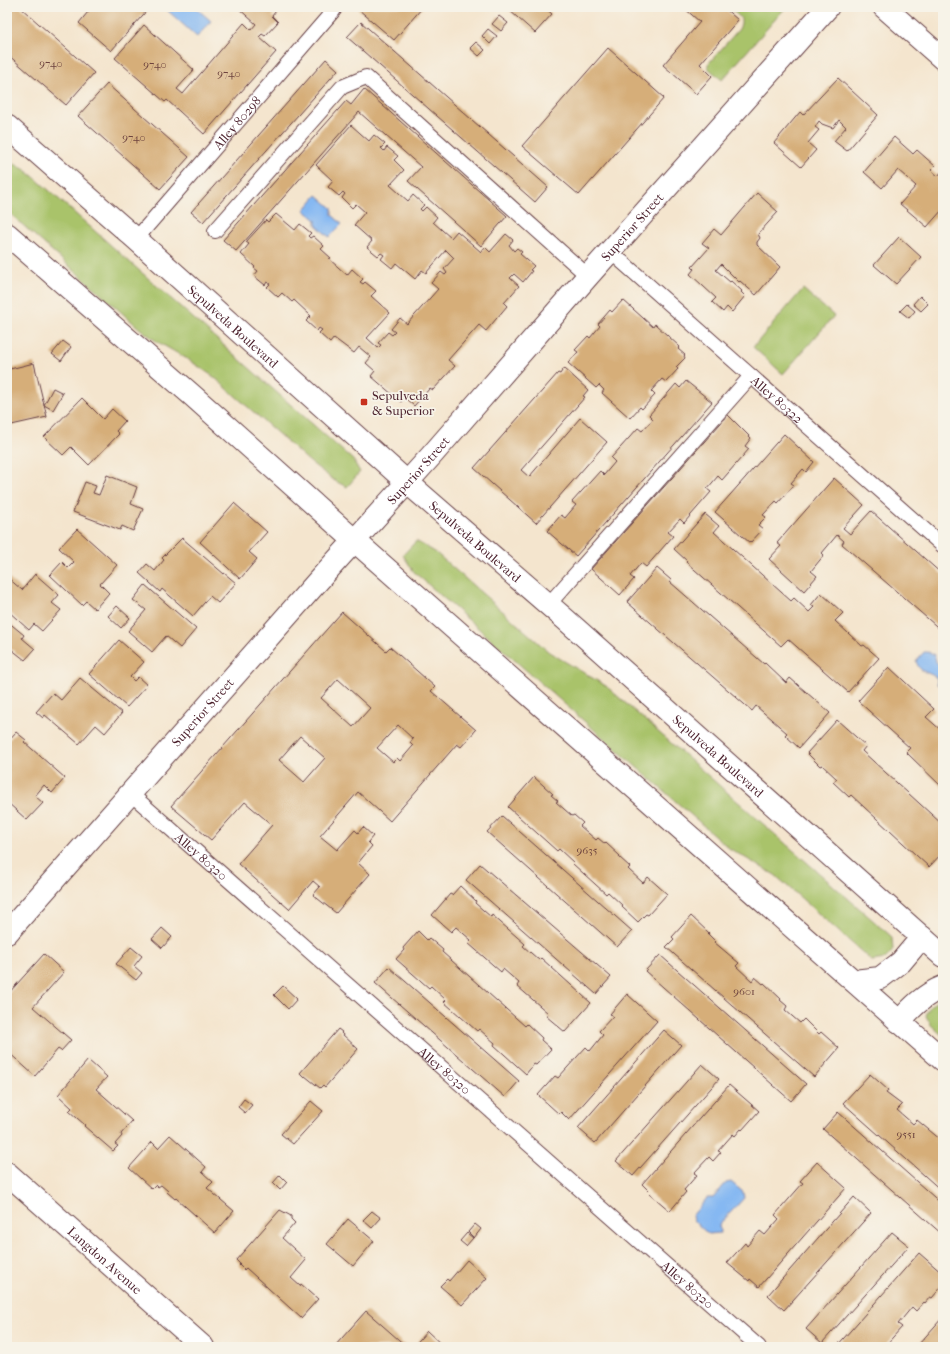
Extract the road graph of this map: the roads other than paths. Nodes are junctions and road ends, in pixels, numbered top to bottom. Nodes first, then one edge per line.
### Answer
1 (330, 7) edge
2 (828, 7) edge
3 (884, 7) edge
4 (943, 59) edge
5 (7, 126) edge
6 (215, 230) dead end
7 (7, 234) edge
8 (136, 239) junction
9 (611, 252) junction
10 (588, 276) junction
11 (751, 376) junction
12 (408, 482) junction
13 (355, 541) junction
14 (943, 546) edge
15 (548, 605) junction
16 (131, 794) junction
17 (7, 933) edge
18 (922, 937) junction
19 (943, 956) edge
20 (854, 981) junction
21 (943, 987) edge
22 (899, 1022) junction
23 (943, 1060) edge
24 (7, 1173) edge
25 (203, 1347) edge
26 (759, 1347) edge

1 - 8 lane, Alley 80298
2 - 9 main road, Superior Street
3 - 4 main road
5 - 8 main road, Sepulveda Boulevard
6 - 10 lane
7 - 13 main road
8 - 12 main road, Sepulveda Boulevard
9 - 10 main road, Superior Street
9 - 11 lane, Alley 80322
10 - 12 main road, Superior Street
11 - 14 lane, Alley 80322
11 - 15 lane
12 - 13 main road, Superior Street
12 - 15 main road, Sepulveda Boulevard
13 - 16 main road, Superior Street
13 - 20 main road
15 - 18 main road, Sepulveda Boulevard
16 - 17 main road, Superior Street
16 - 26 lane, Alley 80320
18 - 19 main road, Sepulveda Boulevard
18 - 20 main road
20 - 22 main road
21 - 22 main road
22 - 23 main road
24 - 25 main road, Langdon Avenue

